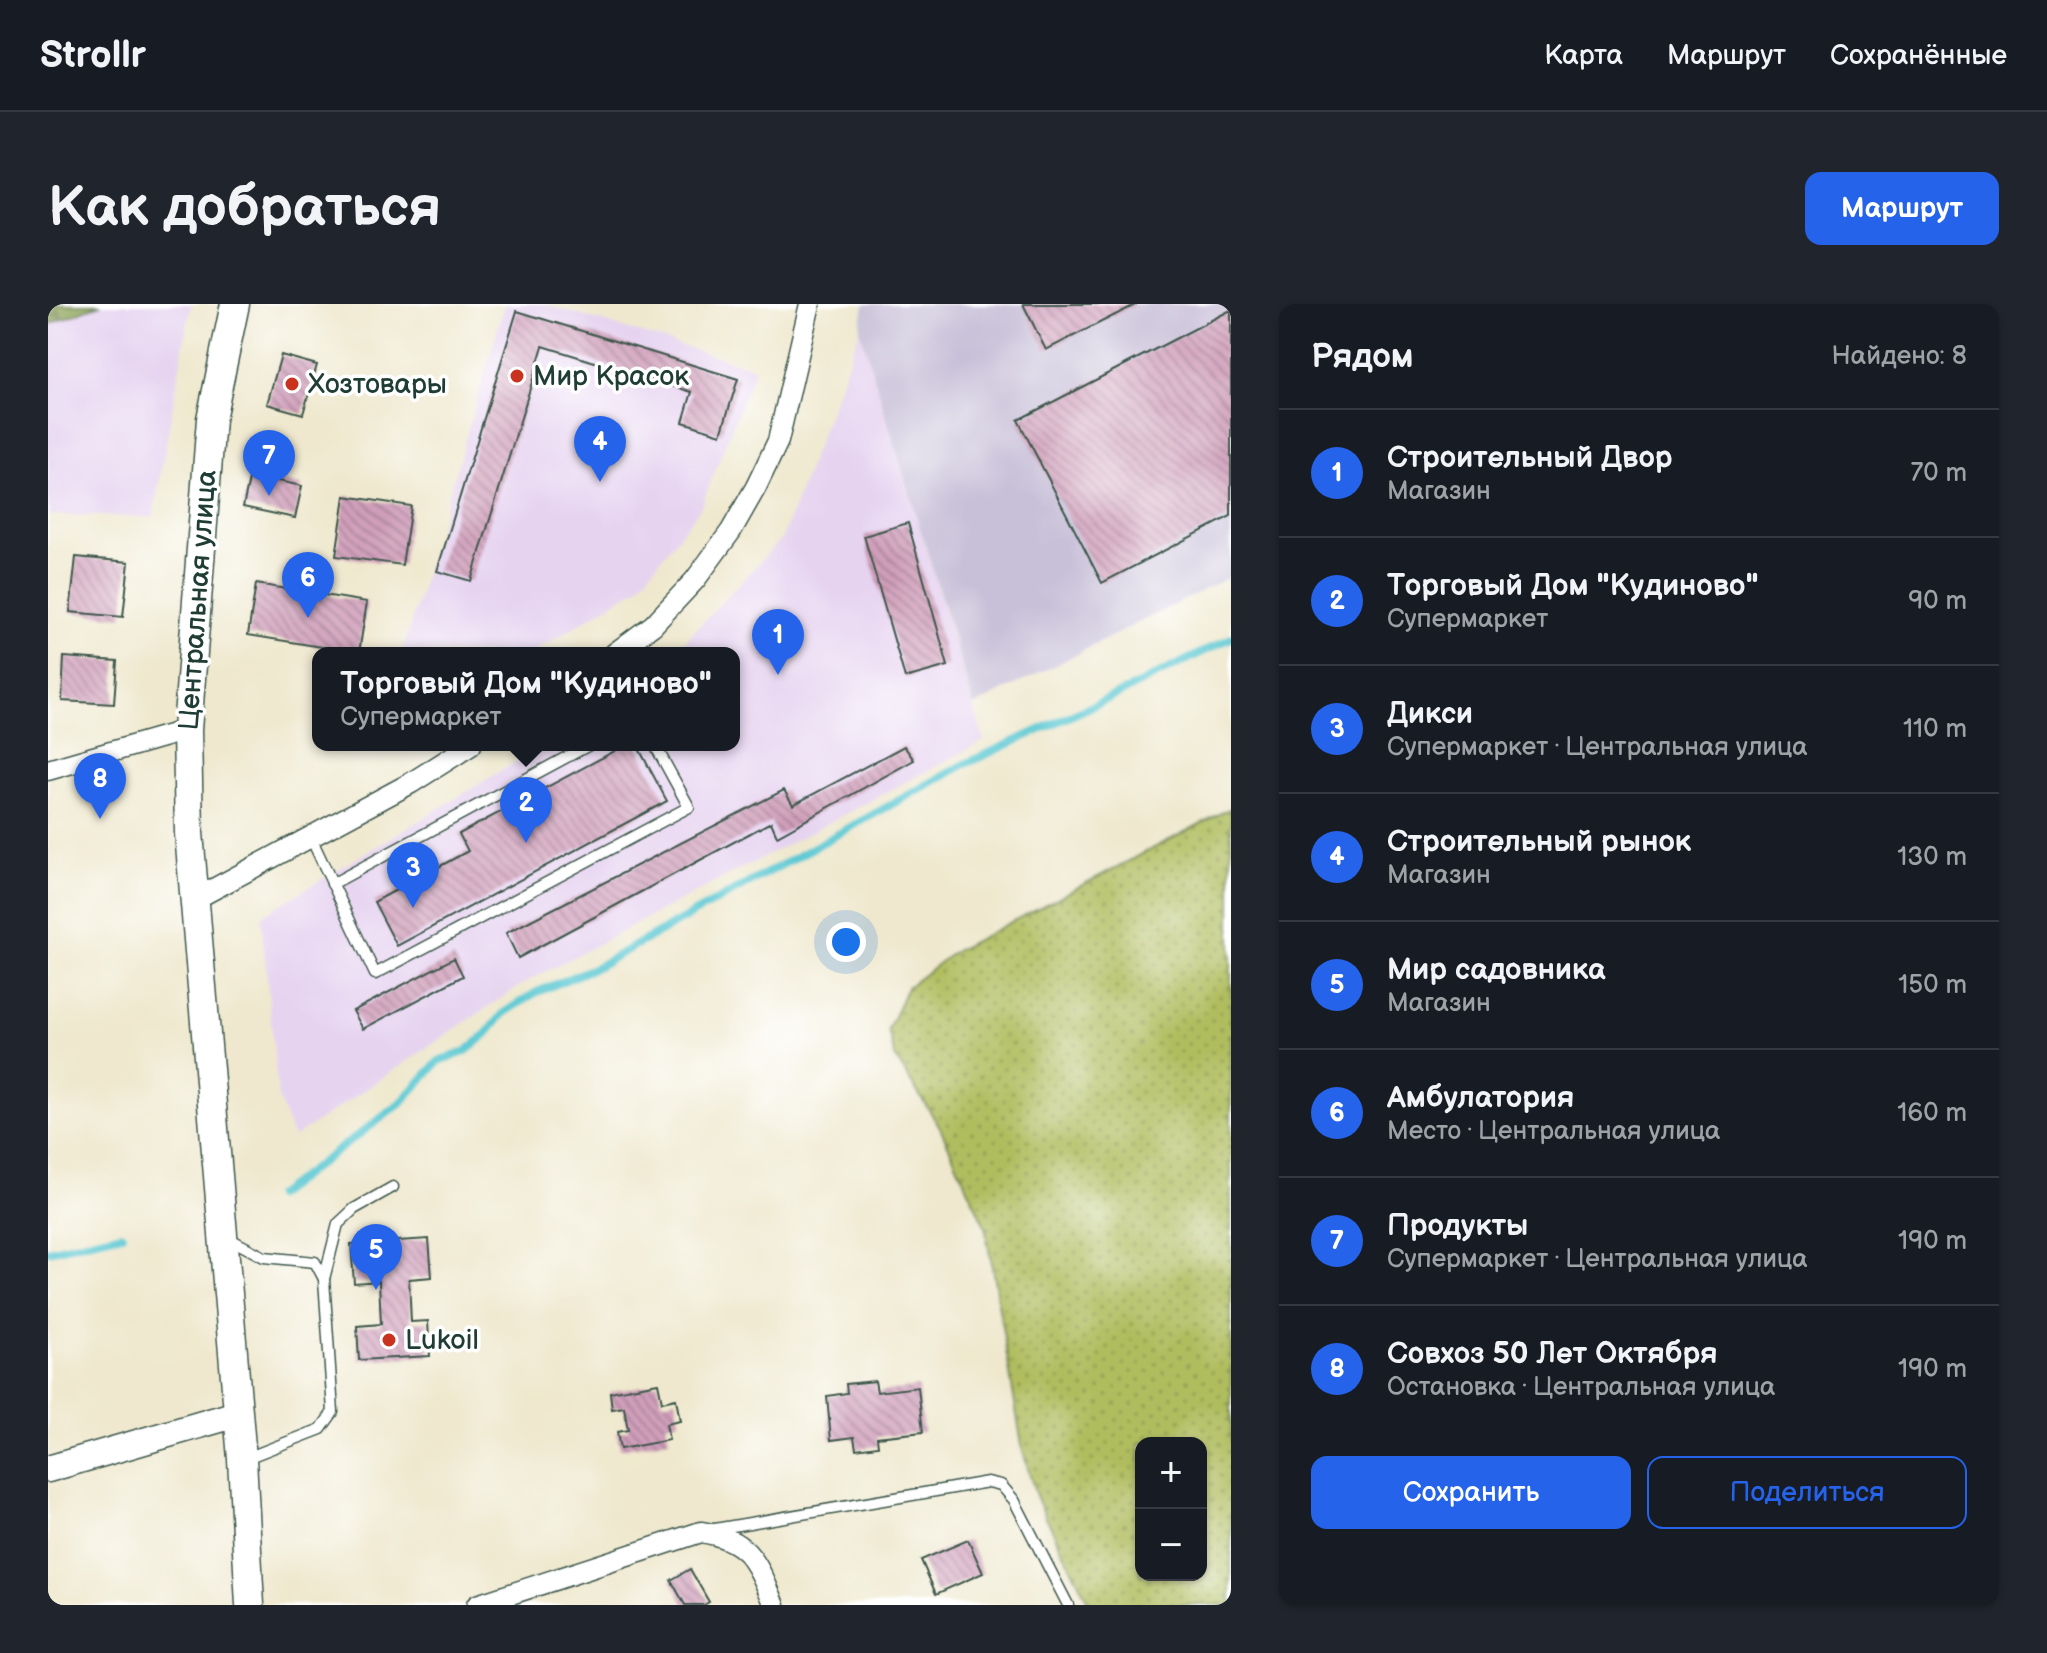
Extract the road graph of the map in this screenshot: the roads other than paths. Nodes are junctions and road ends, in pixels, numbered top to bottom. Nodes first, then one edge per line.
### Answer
1 (235, 304) edge
2 (810, 304) edge
3 (623, 647) edge
4 (187, 730) junction
5 (462, 751) edge
6 (578, 751) edge
7 (658, 751) edge
8 (48, 770) edge
9 (311, 838) junction
10 (332, 884) junction
11 (195, 899) junction
12 (393, 1187) dead end
13 (221, 1234) junction
14 (324, 1279) junction
15 (237, 1414) junction
16 (242, 1459) junction
17 (48, 1469) edge
18 (701, 1532) junction
19 (250, 1605) edge
20 (477, 1605) edge
21 (775, 1605) edge
22 (1068, 1605) edge

1 - 4 main road, Центральная улица
2 - 3 street
4 - 8 street
4 - 11 main road, Центральная улица
5 - 9 street
6 - 10 lane
7 - 10 lane
9 - 10 lane
9 - 11 street
11 - 13 main road, Центральная улица
12 - 14 lane
13 - 14 lane
13 - 15 main road, Центральная улица
14 - 16 lane
15 - 16 main road, Центральная улица
15 - 17 street
16 - 19 main road, Центральная улица
18 - 20 street
18 - 21 street
18 - 22 lane

